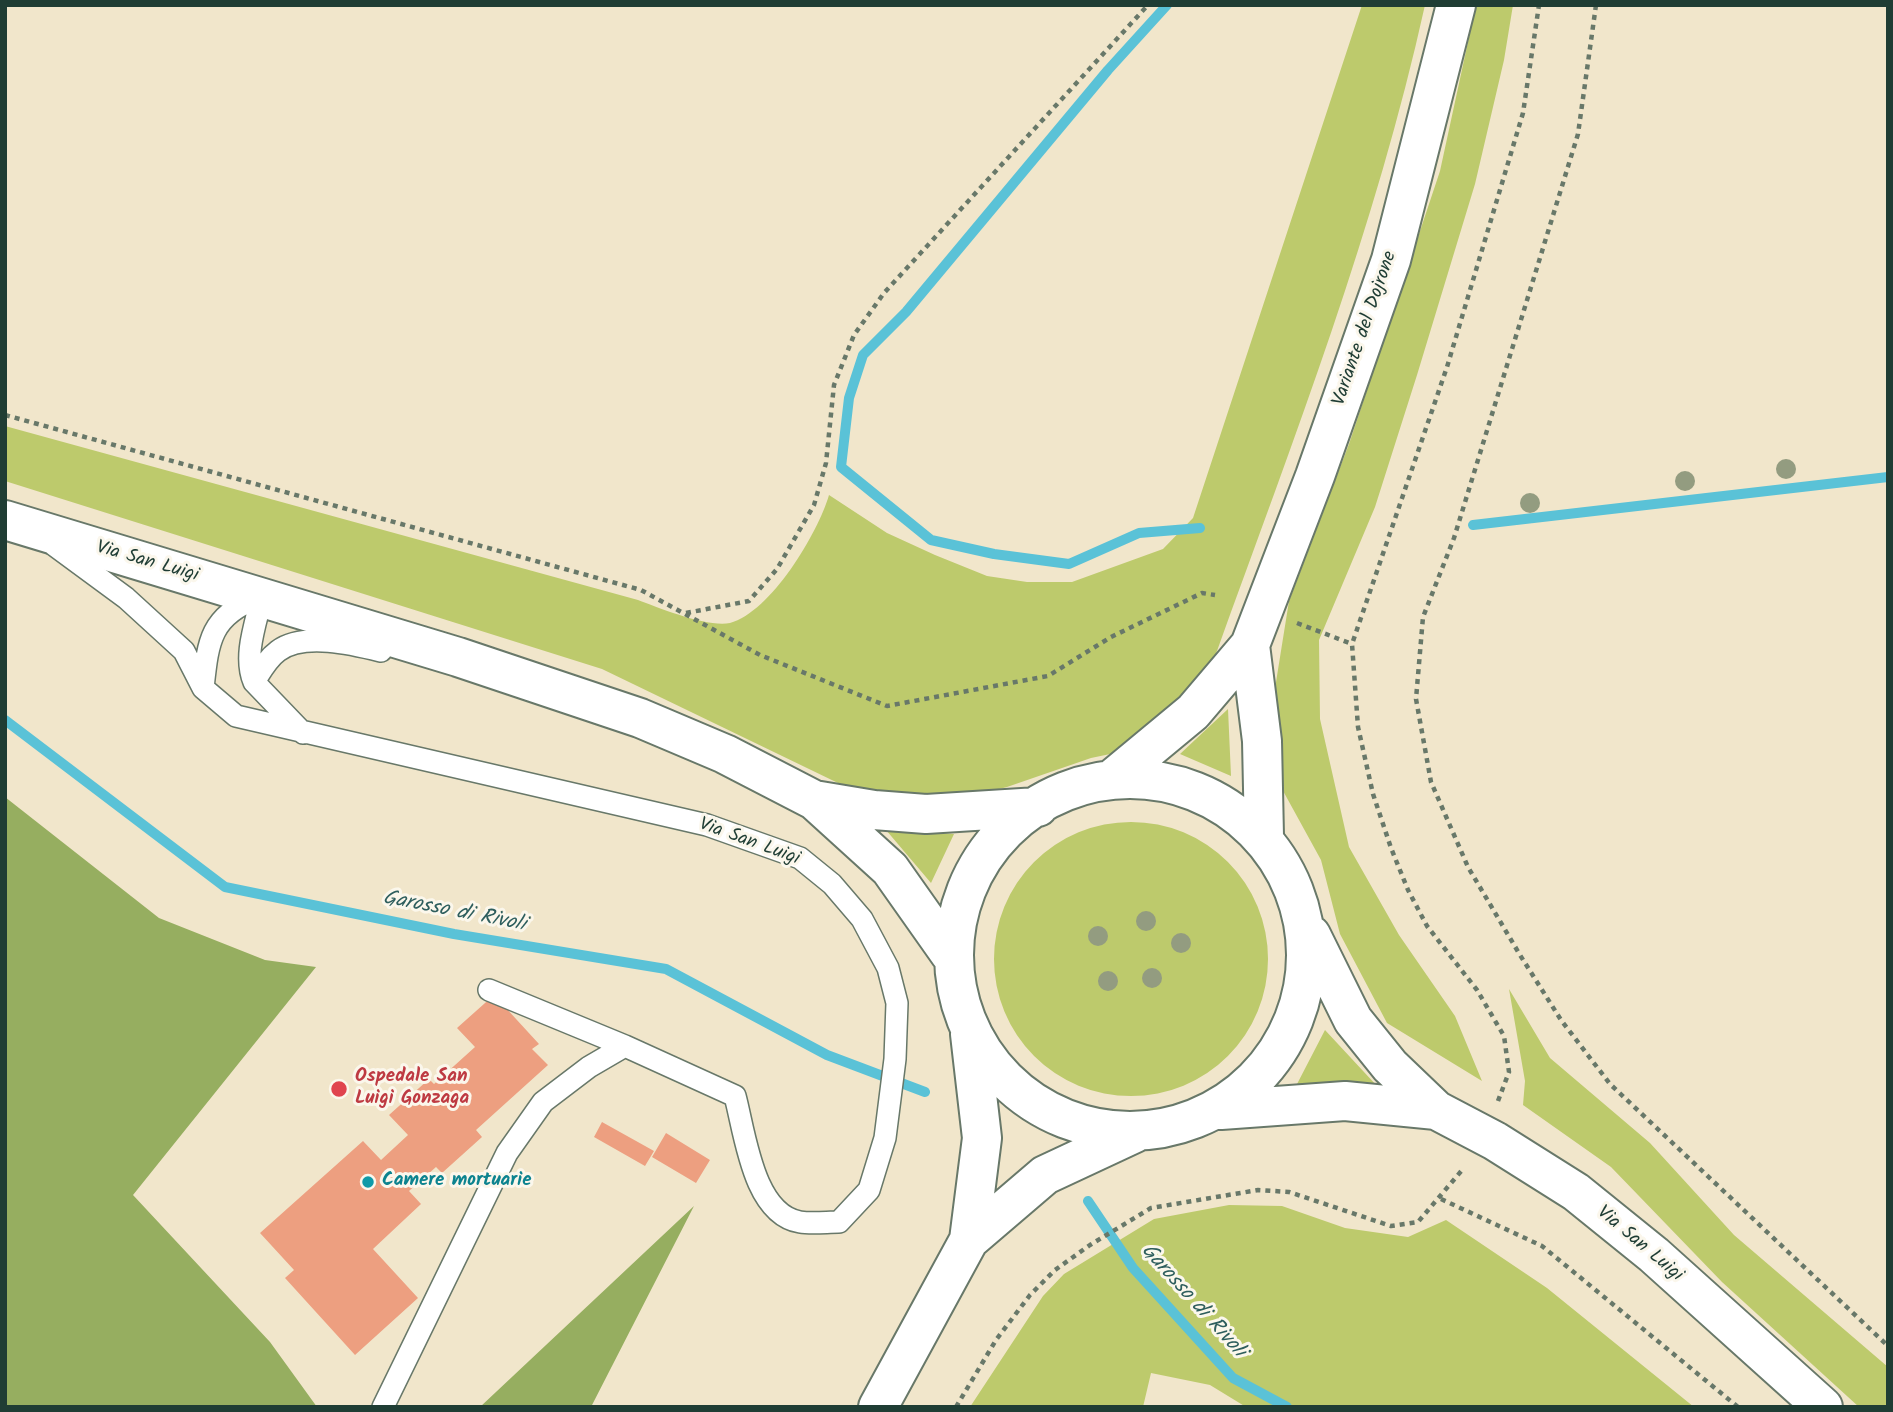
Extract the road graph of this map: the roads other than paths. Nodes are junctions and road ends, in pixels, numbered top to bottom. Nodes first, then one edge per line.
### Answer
1 (1456, 5) edge
2 (19, 525) edge
3 (262, 596) junction
4 (1250, 646) junction
5 (254, 682) junction
6 (203, 688) junction
7 (640, 718) junction
8 (303, 733) junction
9 (1111, 780) junction
10 (814, 800) junction
11 (1038, 807) junction
12 (1264, 836) junction
13 (1306, 923) junction
14 (950, 954) junction
15 (489, 990) dead end
16 (970, 1032) junction
17 (625, 1046) junction
18 (1221, 1110) junction
19 (1436, 1110) junction
20 (1135, 1133) junction
21 (969, 1240) junction
22 (383, 1407) edge
23 (878, 1407) edge
24 (1823, 1407) edge

1 - 4 street, Variante del Dojrone
2 - 3 street, Via San Luigi
2 - 6 lane, Via San Luigi
3 - 5 lane
3 - 6 lane
3 - 7 street, Via San Luigi
4 - 9 street, Variante del Dojrone
4 - 12 street, Variante del Dojrone
5 - 7 lane, Via San Luigi
5 - 8 lane
6 - 8 lane, Via San Luigi
7 - 10 street, Via San Luigi
8 - 17 lane, Via San Luigi
9 - 11 street
9 - 12 street
10 - 11 street, Via San Luigi
10 - 14 street, Via San Luigi
11 - 14 street
12 - 13 street
13 - 18 street
13 - 19 street, Via San Luigi
14 - 16 street
15 - 17 lane
16 - 20 street
16 - 21 street
17 - 22 lane
18 - 19 street, Via San Luigi
18 - 20 street
19 - 24 street, Via San Luigi
20 - 21 street
21 - 23 street

